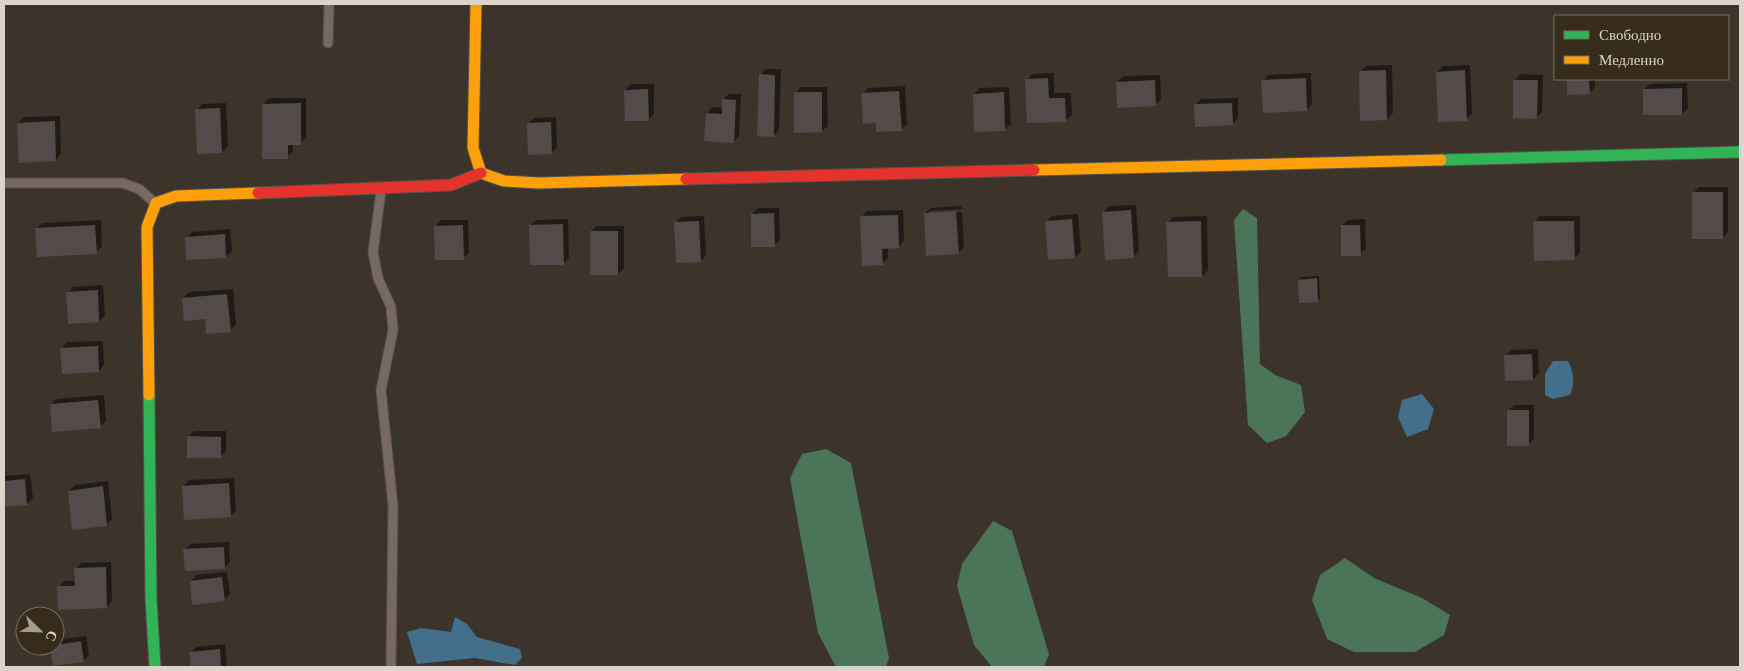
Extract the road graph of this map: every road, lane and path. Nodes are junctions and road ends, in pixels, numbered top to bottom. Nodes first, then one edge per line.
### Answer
1 (329, 4) edge
2 (476, 4) edge
3 (328, 43) dead end
4 (1740, 152) edge
5 (481, 173) junction
6 (4, 183) edge
7 (381, 187) junction
8 (156, 203) junction
9 (155, 667) edge
10 (391, 667) edge

1 - 3 lane
2 - 5 street
4 - 5 street
5 - 7 street
6 - 8 lane
7 - 8 street
7 - 10 lane
8 - 9 street

